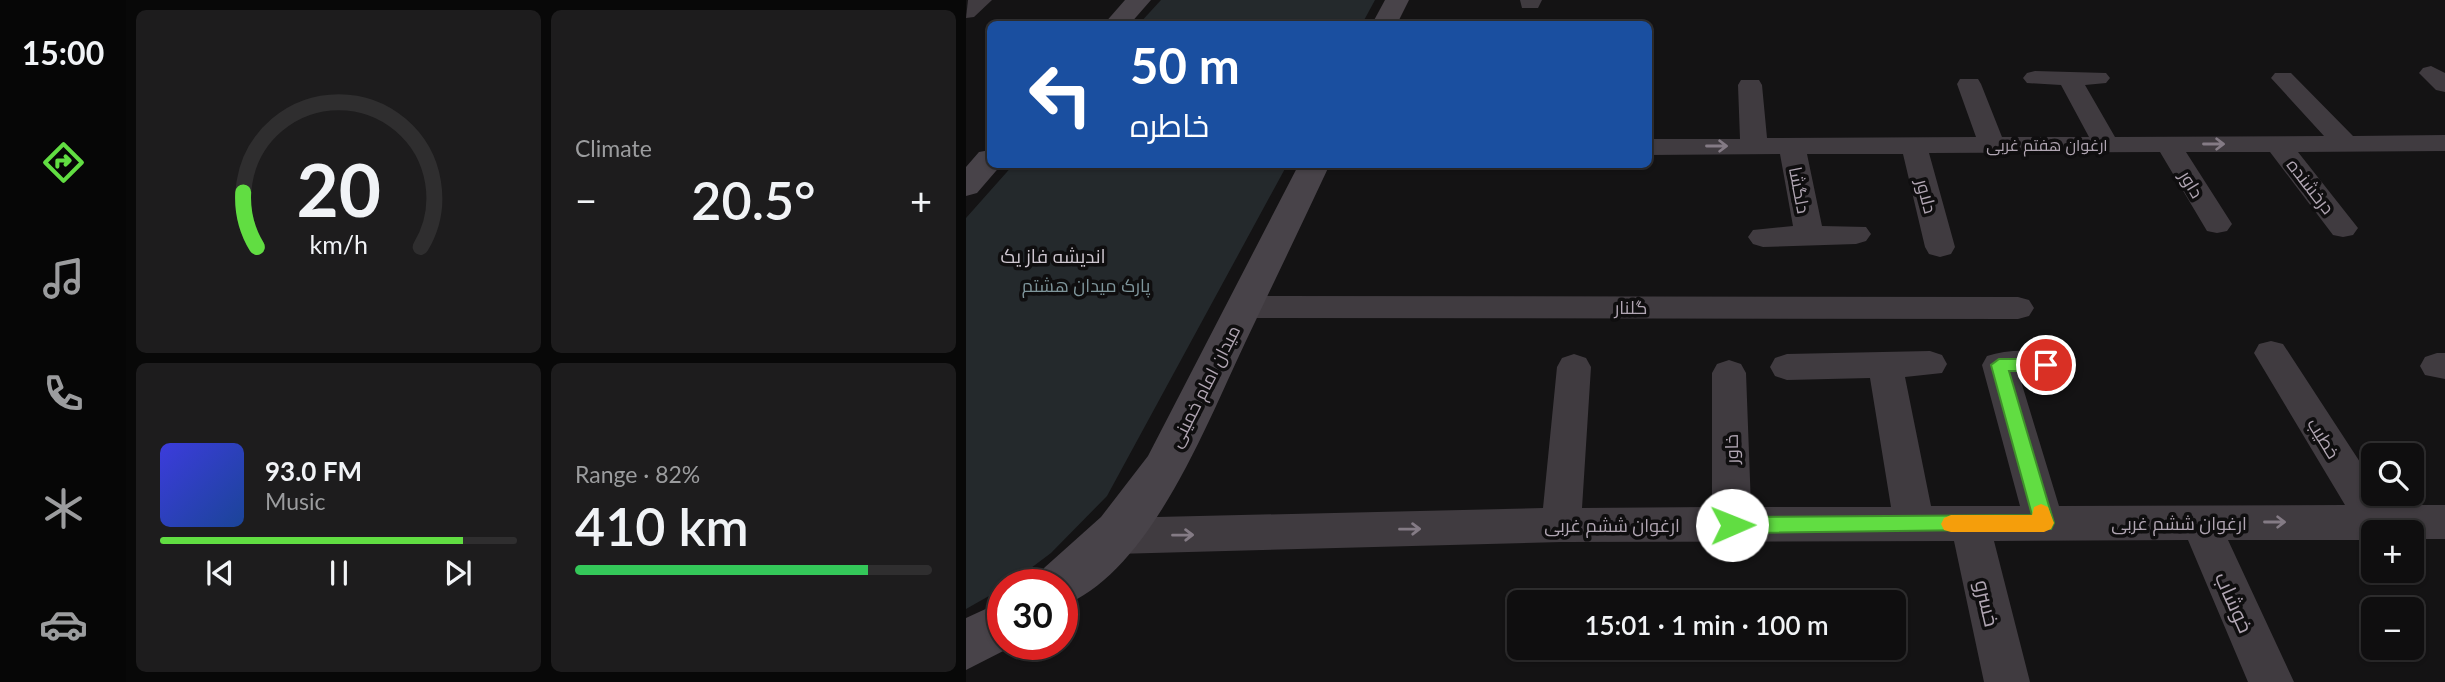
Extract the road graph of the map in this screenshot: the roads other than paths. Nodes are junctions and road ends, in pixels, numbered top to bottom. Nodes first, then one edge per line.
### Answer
1 (981, 0) edge
2 (1139, 0) edge
3 (1397, 0) edge
4 (966, 12) edge
5 (1119, 21) edge
6 (1386, 21) edge
7 (2035, 78) dead end
8 (2069, 78) junction
9 (2098, 78) dead end
10 (2312, 78) dead end
11 (1969, 84) dead end
12 (1750, 85) dead end
13 (2344, 142) junction
14 (1992, 144) junction
15 (2106, 144) junction
16 (2168, 144) junction
17 (2278, 144) junction
18 (1754, 146) junction
19 (1792, 146) junction
20 (1914, 146) junction
21 (1652, 147) edge
22 (2441, 147) edge
23 (982, 161) edge
24 (1313, 168) edge
25 (966, 186) edge
26 (2217, 224) dead end
27 (2343, 229) dead end
28 (1856, 234) dead end
29 (1809, 235) junction
30 (1763, 237) dead end
31 (1940, 247) dead end
32 (1244, 307) junction
33 (2018, 308) dead end
34 (2271, 354) dead end
35 (1930, 364) dead end
36 (1885, 365) junction
37 (2046, 365) dead end
38 (1574, 367) dead end
39 (1787, 367) dead end
40 (1729, 373) dead end
41 (2375, 520) edge
42 (2200, 522) junction
43 (2361, 522) edge
44 (1914, 523) junction
45 (2044, 523) junction
46 (1970, 524) junction
47 (1561, 525) junction
48 (1732, 525) junction
49 (1115, 536) junction
50 (1078, 569) edge
51 (987, 634) edge
52 (966, 645) edge
53 (2007, 682) edge
54 (2271, 682) edge

1 - 4 street
2 - 5 main road
3 - 6 main road
7 - 8 street
8 - 9 street
8 - 15 street
10 - 13 street
11 - 14 street
12 - 18 street
13 - 17 street, ارغوان هفتم غربی
13 - 22 street, ارغوان هفتم غربی
14 - 15 street, ارغوان هفتم غربی
14 - 20 street, ارغوان هفتم غربی
15 - 16 street, ارغوان هفتم غربی
16 -> 17 street, ارغوان هفتم غربی
16 - 26 street, داور
17 - 27 street, درخشنده
18 - 19 street, ارغوان هفتم غربی
21 -> 18 street, ارغوان هفتم غربی
19 - 20 street, ارغوان هفتم غربی
19 - 29 street, دلگشا
20 - 31 street, دلاور
23 - 25 main road
24 - 32 main road, میدان امام خمینی
28 - 29 street
29 - 30 street
32 - 33 street, گلنار
32 - 49 main road, میدان امام خمینی
34 - 41 street, خطیب
35 - 36 street
36 - 39 street
36 - 44 street
37 - 45 street
38 - 47 street
40 - 48 street, خاور
42 -> 43 street, ارغوان ششم غربی
42 - 45 street, ارغوان ششم غربی
42 - 54 street, خوشاب
44 - 46 street, ارغوان ششم غربی
44 - 48 street, ارغوان ششم غربی
45 - 46 street, ارغوان ششم غربی
46 - 53 street, خسرو
47 - 48 street, ارغوان ششم غربی
49 -> 47 street, ارغوان ششم غربی
49 - 50 main road, میدان امام خمینی
51 - 52 main road

